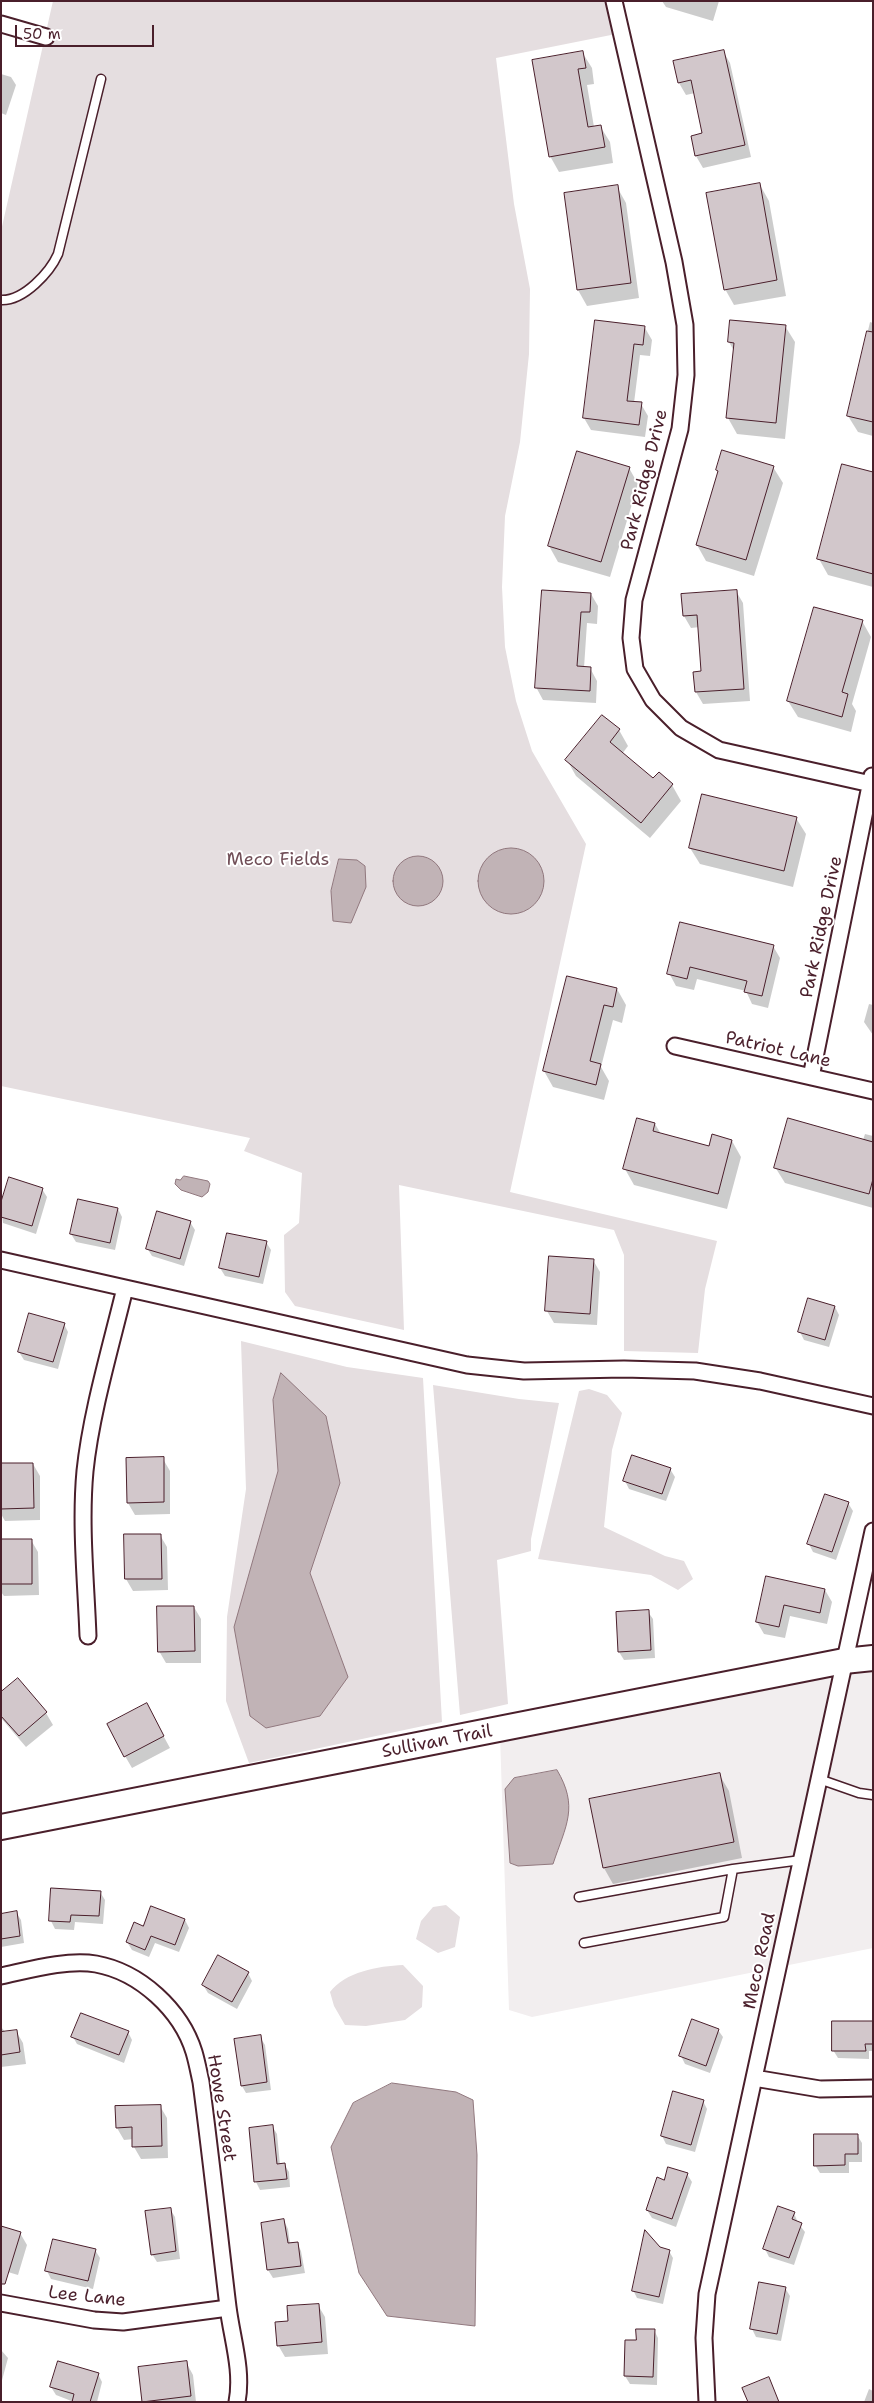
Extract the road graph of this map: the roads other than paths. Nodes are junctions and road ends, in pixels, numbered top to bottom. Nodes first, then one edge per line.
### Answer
1 (614, 1) edge
2 (1, 24) edge
3 (46, 36) dead end
4 (100, 79) dead end
5 (1, 300) edge
6 (872, 780) edge
7 (675, 1046) dead end
8 (810, 1077) junction
9 (873, 1091) edge
10 (1, 1260) edge
11 (125, 1288) junction
12 (873, 1406) edge
13 (873, 1531) edge
14 (864, 1569) junction
15 (873, 1586) edge
16 (88, 1636) dead end
17 (873, 1658) edge
18 (844, 1661) junction
19 (819, 1779) junction
20 (873, 1795) edge
21 (1, 1827) edge
22 (802, 1860) junction
23 (733, 1869) junction
24 (579, 1898) dead end
25 (584, 1943) dead end
26 (1, 1976) edge
27 (754, 2078) junction
28 (873, 2088) edge
29 (1, 2303) edge
30 (228, 2308) junction
31 (237, 2402) edge
32 (707, 2402) edge

1 - 6 street, Park Ridge Drive
2 - 3 street
4 - 5 lane
6 - 8 street, Park Ridge Drive
7 - 8 street, Patriot Lane
8 - 9 street, Patriot Lane
10 - 11 street
11 - 12 street
11 - 16 street
13 - 14 street, Meco Road
14 - 15 street
14 - 18 street, Meco Road
17 - 18 main road, Sullivan Trail
18 - 19 street, Meco Road
18 - 21 main road, Sullivan Trail
19 - 20 lane
19 - 22 street, Meco Road
22 - 23 lane
22 - 27 street, Meco Road
23 - 24 lane
23 - 25 lane
26 - 30 street, Howe Street
27 - 28 street
27 - 32 street, Meco Road
29 - 30 street, Lee Lane
30 - 31 street, Howe Street

